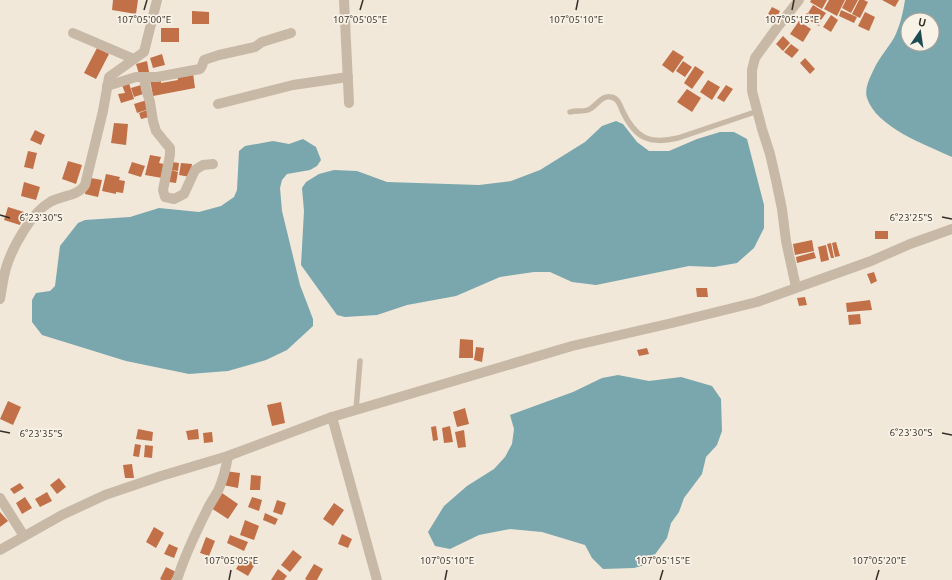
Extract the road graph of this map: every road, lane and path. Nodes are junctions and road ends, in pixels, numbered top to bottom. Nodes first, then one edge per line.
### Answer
1 (157, 0) edge
2 (344, 0) edge
3 (799, 0) edge
4 (73, 33) dead end
5 (291, 33) dead end
6 (134, 59) junction
7 (348, 77) junction
8 (144, 78) junction
9 (107, 86) junction
10 (349, 103) dead end
11 (218, 104) dead end
12 (758, 111) junction
13 (570, 112) dead end
14 (213, 164) dead end
15 (952, 229) edge
16 (3, 267) edge
17 (796, 287) junction
18 (0, 299) edge
19 (360, 361) dead end
20 (356, 410) junction
21 (332, 417) junction
22 (228, 456) junction
23 (0, 498) edge
24 (24, 536) junction
25 (0, 550) edge
26 (177, 580) edge
27 (378, 580) edge

1 - 6 street
2 - 7 street
3 - 12 street
4 - 6 street
5 - 8 street
6 - 9 street
7 - 10 street
7 - 11 street
8 - 9 street
8 - 14 street
9 - 16 street
12 - 13 lane
12 - 17 street
15 - 17 street
16 - 18 street
17 - 20 street
19 - 20 lane
20 - 21 street
21 - 22 street
21 - 27 street
22 - 24 street
22 - 26 street
23 - 24 street
24 - 25 street

